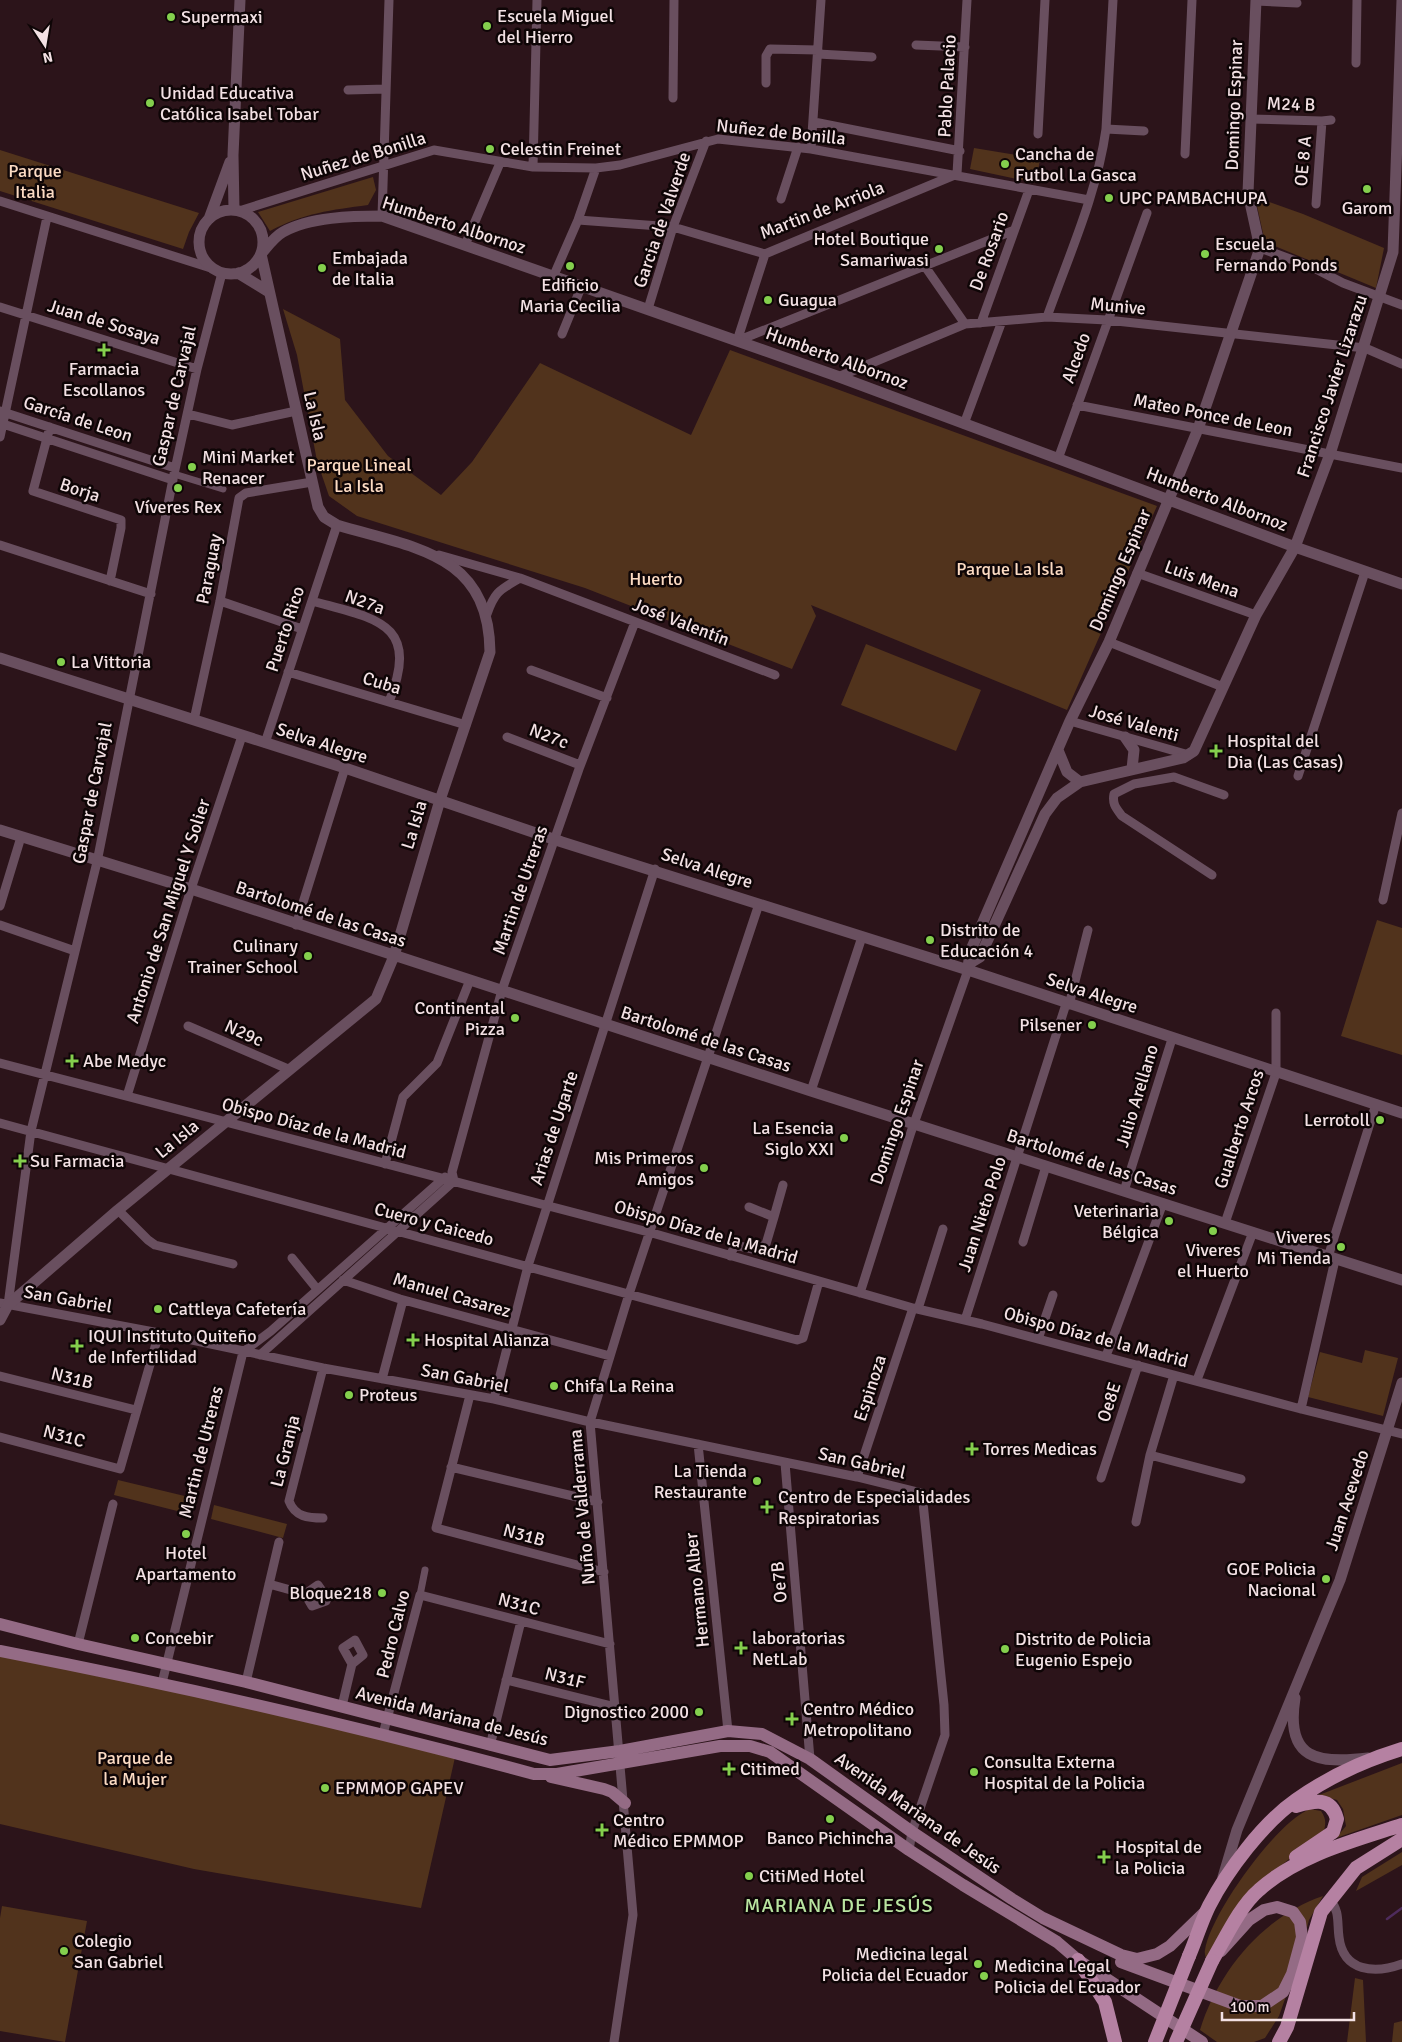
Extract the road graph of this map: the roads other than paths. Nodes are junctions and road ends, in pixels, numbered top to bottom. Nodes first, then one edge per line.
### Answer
1 (240, 0) edge
2 (389, 0) edge
3 (537, 0) edge
4 (674, 0) edge
5 (821, 0) edge
6 (967, 0) edge
7 (1045, 0) edge
8 (1113, 0) edge
9 (1192, 0) edge
10 (1256, 0) edge
11 (1357, 0) edge
12 (1402, 0) edge
13 (1297, 3) dead end
14 (916, 45) dead end
15 (965, 47) junction
16 (818, 52) junction
17 (872, 57) dead end
18 (1356, 63) dead end
19 (766, 83) dead end
20 (386, 89) junction
21 (348, 90) dead end
22 (673, 98) dead end
23 (1250, 119) junction
24 (1327, 121) joint
25 (814, 122) junction
26 (1106, 129) junction
27 (1144, 131) dead end
28 (1038, 134) dead end
29 (706, 141) junction
30 (798, 147) junction
31 (811, 148) junction
32 (960, 151) junction
33 (1186, 154) dead end
34 (233, 155) junction
35 (500, 163) junction
36 (383, 165) junction
37 (533, 167) junction
38 (596, 168) junction
39 (957, 174) junction
40 (1029, 190) junction
41 (781, 199) dead end
42 (1089, 200) junction
43 (0, 201) edge
44 (1316, 204) dead end
45 (237, 211) junction
46 (1147, 213) dead end
47 (382, 216) junction
48 (47, 217) junction
49 (209, 219) junction
50 (578, 220) junction
51 (673, 227) junction
52 (1012, 230) junction
53 (465, 245) junction
54 (1260, 248) junction
55 (1397, 251) edge
56 (261, 254) junction
57 (765, 254) junction
58 (924, 265) junction
59 (218, 271) junction
60 (238, 273) junction
61 (554, 275) junction
62 (582, 285) junction
63 (269, 292) junction
64 (1379, 298) junction
65 (1402, 305) edge
66 (0, 306) edge
67 (648, 309) junction
68 (26, 315) junction
69 (1047, 317) junction
70 (1107, 320) junction
71 (1002, 321) junction
72 (980, 323) junction
73 (965, 324) junction
74 (562, 334) dead end
75 (1231, 334) junction
76 (737, 341) junction
77 (1365, 348) junction
78 (1402, 364) edge
79 (197, 368) junction
80 (838, 377) junction
81 (1077, 405) junction
82 (296, 411) junction
83 (3, 412) edge
84 (188, 414) junction
85 (1, 423) edge
86 (964, 424) junction
87 (50, 427) junction
88 (1198, 429) junction
89 (0, 437) edge
90 (47, 438) junction
91 (1330, 454) junction
92 (1058, 459) junction
93 (1402, 468) edge
94 (174, 474) junction
95 (312, 482) junction
96 (223, 489) dead end
97 (1169, 499) junction
98 (337, 525) junction
99 (0, 545) edge
100 (1295, 547) junction
101 (426, 552) junction
102 (1365, 572) junction
103 (1138, 573) junction
104 (520, 578) junction
105 (110, 581) junction
106 (1402, 584) edge
107 (151, 594) junction
108 (220, 601) junction
109 (312, 601) junction
110 (486, 614) junction
111 (1256, 615) junction
112 (635, 622) junction
113 (302, 629) junction
114 (1109, 642) junction
115 (0, 658) edge
116 (531, 670) dead end
117 (288, 672) junction
118 (775, 675) dead end
119 (1223, 687) junction
120 (607, 698) junction
121 (128, 700) junction
122 (389, 702) junction
123 (194, 720) junction
124 (1070, 721) junction
125 (466, 725) junction
126 (242, 736) junction
127 (507, 737) dead end
128 (1125, 737) junction
129 (265, 743) junction
130 (1058, 750) junction
131 (1190, 756) junction
132 (580, 766) junction
133 (345, 768) junction
134 (1132, 769) junction
135 (1298, 776) dead end
136 (1080, 782) junction
137 (1134, 784) junction
138 (1224, 796) dead end
139 (440, 800) junction
140 (1402, 813) edge
141 (0, 830) edge
142 (22, 837) junction
143 (555, 839) junction
144 (98, 862) junction
145 (655, 869) junction
146 (1212, 875) dead end
147 (191, 889) junction
148 (1382, 900) dead end
149 (759, 904) junction
150 (0, 906) edge
151 (0, 925) edge
152 (296, 925) junction
153 (1088, 930) dead end
154 (862, 937) junction
155 (75, 951) junction
156 (394, 956) junction
157 (969, 966) junction
158 (470, 980) junction
159 (502, 990) junction
160 (1068, 1004) junction
161 (1276, 1013) dead end
162 (605, 1024) junction
163 (188, 1026) dead end
164 (1172, 1039) junction
165 (709, 1058) junction
166 (0, 1063) edge
167 (288, 1069) junction
168 (1276, 1073) junction
169 (46, 1075) junction
170 (811, 1091) junction
171 (127, 1096) junction
172 (1376, 1104) junction
173 (1402, 1113) edge
174 (0, 1122) edge
175 (225, 1122) junction
176 (914, 1124) junction
177 (31, 1132) junction
178 (1017, 1157) junction
179 (385, 1164) junction
180 (1046, 1166) junction
181 (168, 1168) junction
182 (453, 1177) junction
183 (442, 1179) junction
184 (783, 1185) dead end
185 (1124, 1191) junction
186 (1163, 1203) junction
187 (547, 1206) junction
188 (749, 1207) dead end
189 (118, 1210) junction
190 (774, 1216) junction
191 (1225, 1223) junction
192 (386, 1228) junction
193 (943, 1229) dead end
194 (398, 1230) junction
195 (1253, 1232) junction
196 (652, 1233) junction
197 (1023, 1242) dead end
198 (730, 1256) junction
199 (292, 1258) dead end
200 (1332, 1258) junction
201 (233, 1264) dead end
202 (528, 1266) junction
203 (343, 1280) junction
204 (1402, 1280) edge
205 (819, 1281) junction
206 (317, 1289) junction
207 (860, 1293) junction
208 (629, 1294) junction
209 (1053, 1295) dead end
210 (403, 1300) junction
211 (4, 1304) edge
212 (916, 1309) junction
213 (0, 1320) edge
214 (965, 1320) junction
215 (511, 1329) junction
216 (159, 1333) junction
217 (1038, 1339) junction
218 (243, 1352) junction
219 (260, 1356) junction
220 (610, 1356) junction
221 (1106, 1356) junction
222 (1138, 1365) junction
223 (322, 1368) junction
224 (1174, 1374) junction
225 (0, 1376) edge
226 (382, 1379) junction
227 (1197, 1380) junction
228 (1402, 1383) edge
229 (470, 1395) junction
230 (494, 1399) junction
231 (1301, 1409) junction
232 (136, 1410) junction
233 (590, 1422) junction
234 (1388, 1430) junction
235 (1402, 1434) edge
236 (0, 1437) edge
237 (698, 1444) junction
238 (1150, 1455) junction
239 (785, 1463) junction
240 (451, 1467) junction
241 (857, 1477) junction
242 (1102, 1478) dead end
243 (1240, 1479) dead end
244 (598, 1502) junction
245 (113, 1504) dead end
246 (323, 1518) dead end
247 (1136, 1522) dead end
248 (279, 1542) dead end
249 (425, 1570) dead end
250 (604, 1572) junction
251 (269, 1584) junction
252 (304, 1594) dead end
253 (420, 1595) junction
254 (521, 1621) junction
255 (0, 1624) edge
256 (78, 1644) junction
257 (610, 1644) junction
258 (0, 1651) edge
259 (166, 1664) junction
260 (352, 1664) dead end
261 (506, 1680) junction
262 (1297, 1681) junction
263 (246, 1682) junction
264 (162, 1683) junction
265 (346, 1707) junction
266 (616, 1707) junction
267 (388, 1718) junction
268 (346, 1724) junction
269 (728, 1732) junction
270 (383, 1734) junction
271 (490, 1746) junction
272 (1402, 1748) edge
273 (620, 1751) junction
274 (1375, 1757) junction
275 (810, 1759) junction
276 (621, 1764) junction
277 (534, 1774) junction
278 (625, 1803) junction
279 (1284, 1810) junction
280 (1402, 1826) edge
281 (912, 1832) junction
282 (1402, 1839) edge
283 (909, 1850) junction
284 (1221, 1886) junction
285 (1258, 1890) junction
286 (1330, 1900) junction
287 (1208, 1908) junction
288 (1044, 1918) junction
289 (1078, 1960) junction
290 (1212, 1960) junction
291 (1402, 1964) edge
292 (1280, 2041) edge
293 (614, 2042) edge
294 (1115, 2042) edge
295 (1155, 2042) edge
296 (1176, 2042) edge
297 (1202, 2042) edge

1 - 34 street
2 - 20 street
3 - 37 street
4 - 22 street
5 - 16 street
6 - 15 street, Pablo Palacio
7 - 28 street
8 - 26 street
9 - 33 street
10 - 13 street
10 - 23 street, Domingo Espinar
11 - 18 street
12 - 55 street, Francisco Javier Lizarazu
14 - 15 street
15 - 32 street, Pablo Palacio
16 - 17 street
16 - 19 street
16 - 25 street
20 - 21 street
20 - 36 street
23 - 24 street, M24 B
23 - 54 street, Domingo Espinar
24 - 44 street, OE 8 A
25 - 31 street
25 - 32 street
26 - 27 street
26 - 42 street
29 - 30 street, Nuñez de Bonilla
29 - 38 street, Nuñez de Bonilla
29 - 51 street, Garcia de Valverde
30 - 31 street, Nuñez de Bonilla
30 - 41 street
31 - 39 street, Nuñez de Bonilla
32 - 39 street, Pablo Palacio
34 - 45 street
34 - 49 street
35 - 36 street, Nuñez de Bonilla
35 - 37 street, Nuñez de Bonilla
35 - 53 street
36 - 45 street, Nuñez de Bonilla
36 - 47 street
37 - 38 street, Nuñez de Bonilla
38 - 50 street
39 - 40 street, Nuñez de Bonilla
39 - 57 street, Martin de Arriola
40 - 42 street, Nuñez de Bonilla
40 - 52 street, De Rosario
42 - 69 street
43 - 48 street
45 - 49 street
45 - 56 street
46 - 70 street, Alcedo
47 - 53 street, Humberto Albornoz
47 - 56 street, Humberto Albornoz
48 - 59 street
48 - 68 street
49 - 59 street
50 - 51 street, Martin de Arriola
50 - 61 street
51 - 57 street, Martin de Arriola
51 - 67 street, Garcia de Valverde
52 - 58 street
52 - 72 street, De Rosario
53 - 61 street, Humberto Albornoz
54 - 64 street
54 - 75 street, Domingo Espinar
55 - 64 street, Francisco Javier Lizarazu
56 - 60 street
56 - 63 street, La Isla
57 - 76 street
58 - 73 street
58 - 76 street
59 - 60 street
59 - 79 street, Gaspar de Carvajal
60 - 63 street
61 - 62 street, Humberto Albornoz
62 - 67 street, Humberto Albornoz
62 - 74 street
63 - 82 street, La Isla
64 - 65 street
64 - 77 street, Francisco Javier Lizarazu
66 - 68 street, Juan de Sosaya
67 - 76 street, Humberto Albornoz
68 - 79 street, Juan de Sosaya
68 - 83 street
69 - 70 street, Munive
69 - 71 street, Munive
70 - 75 street, Munive
70 - 81 street, Alcedo
71 - 72 street, Munive
71 - 86 street
72 - 73 street, Munive
73 - 80 street, Munive
75 - 77 street, Munive
75 - 88 street, Domingo Espinar
76 - 80 street, Humberto Albornoz
77 - 78 street, Munive
77 - 91 street, Francisco Javier Lizarazu
79 - 84 street, Gaspar de Carvajal
80 - 86 street, Humberto Albornoz
81 - 88 street, Mateo Ponce de Leon
81 - 92 street, Alcedo
82 - 84 street
82 - 95 street, La Isla
83 - 85 street
83 - 87 street, García de Leon
84 - 94 street, Gaspar de Carvajal
85 - 89 street
85 - 90 street, García de Leon
86 - 92 street, Humberto Albornoz
87 - 90 street, Borja
87 - 94 street, García de Leon
88 - 91 street, Mateo Ponce de Leon
88 - 97 street, Domingo Espinar
90 - 94 street, García de Leon
90 - 105 street, Borja
91 - 93 street, Mateo Ponce de Leon
91 - 100 street, Francisco Javier Lizarazu
92 - 97 street, Humberto Albornoz
94 - 96 street
94 - 107 street, Gaspar de Carvajal
95 - 98 street, La Isla
95 - 108 street, Paraguay
97 - 100 street, Humberto Albornoz
97 - 103 street, Domingo Espinar
98 - 101 street, La Isla
98 - 109 street, Puerto Rico
99 - 105 street
100 - 102 street, Humberto Albornoz
100 - 111 street, Francisco Javier Lizarazu
101 - 104 street, José Valentín
101 - 110 street, La Isla
102 - 106 street, Humberto Albornoz
102 - 135 street
103 - 111 street, Luis Mena
103 - 114 street, Domingo Espinar
104 - 110 street
104 - 112 street, José Valentín
105 - 107 street
107 - 121 street, Gaspar de Carvajal
108 - 113 street
108 - 123 street, Paraguay
109 - 113 street, Puerto Rico
109 - 122 street, N27a
110 - 125 street, La Isla
111 - 119 street, Francisco Javier Lizarazu
112 - 118 street, José Valentín
112 - 120 street, Martin de Utreras
113 - 117 street, Puerto Rico
114 - 119 street
114 - 124 street, Domingo Espinar
115 - 121 street, Selva Alegre
116 - 120 street
117 - 122 street, Cuba
117 - 129 street, Puerto Rico
119 - 131 street, Francisco Javier Lizarazu
120 - 132 street, Martin de Utreras
121 - 123 street, Selva Alegre
121 - 144 street, Gaspar de Carvajal
122 - 125 street, Cuba
123 - 126 street, Selva Alegre
124 - 128 street, José Valenti
124 - 130 street, Domingo Espinar
125 - 139 street, La Isla
126 - 129 street, Selva Alegre
126 - 147 street, Antonio de San Miguel Y Solier
127 - 132 street, N27c
128 - 131 street, José Valenti
128 - 134 street
129 - 133 street, Selva Alegre
130 - 136 street
130 - 157 street, Domingo Espinar
131 - 134 street, Domingo Espinar
132 - 143 street, Martin de Utreras
133 - 139 street, Selva Alegre
133 - 152 street
134 - 136 street, Domingo Espinar
134 - 137 street
136 - 157 street, Domingo Espinar
137 - 138 street
137 - 146 street
139 - 143 street, Selva Alegre
139 - 156 street, La Isla
140 - 148 street
141 - 142 street, Bartolomé de las Casas
142 - 144 street, Bartolomé de las Casas
142 - 150 street
143 - 145 street, Selva Alegre
143 - 159 street, Martin de Utreras
144 - 147 street, Bartolomé de las Casas
144 - 155 street, Gaspar de Carvajal
145 - 149 street, Selva Alegre
145 - 162 street, Arias de Ugarte
147 - 152 street, Bartolomé de las Casas
147 - 171 street, Antonio de San Miguel Y Solier
149 - 154 street, Selva Alegre
149 - 165 street, Nuño de Valderrama
151 - 155 street
152 - 156 street, Bartolomé de las Casas
153 - 160 street, Juan Nieto Polo
154 - 157 street, Selva Alegre
154 - 170 street
155 - 169 street, Gaspar de Carvajal
156 - 158 street, Bartolomé de las Casas
156 - 167 street, La Isla
157 - 160 street, Selva Alegre
157 - 176 street, Domingo Espinar
158 - 159 street, Bartolomé de las Casas
158 - 179 street
159 - 162 street, Bartolomé de las Casas
159 - 182 street, Martin de Utreras
160 - 164 street, Selva Alegre
160 - 178 street, Juan Nieto Polo
161 - 168 street, Gualberto Arcos
162 - 165 street, Bartolomé de las Casas
162 - 187 street, Arias de Ugarte
163 - 167 street, N29c
164 - 168 street, Selva Alegre
164 - 185 street, Julio Arellano
165 - 170 street, Bartolomé de las Casas
165 - 196 street, Nuño de Valderrama
166 - 169 street, Obispo Díaz de la Madrid
167 - 175 street, La Isla
168 - 172 street, Selva Alegre
168 - 191 street, Gualberto Arcos
169 - 171 street, Obispo Díaz de la Madrid
169 - 177 street, Gaspar de Carvajal
170 - 176 street, Bartolomé de las Casas
171 - 175 street, Obispo Díaz de la Madrid
172 - 173 street, Selva Alegre
172 - 200 street
174 - 177 street, Cuero y Caicedo
175 - 179 street, Obispo Díaz de la Madrid
175 - 181 street, La Isla
176 - 178 street, Bartolomé de las Casas
176 - 207 street, Domingo Espinar
177 - 181 street, Cuero y Caicedo
177 - 211 street, Gaspar de Carvajal
178 - 180 street, Bartolomé de las Casas
178 - 214 street, Juan Nieto Polo
179 - 183 street, Obispo Díaz de la Madrid
180 - 185 street, Bartolomé de las Casas
180 - 197 street
181 - 189 street, La Isla
181 - 192 street, Cuero y Caicedo
182 - 183 street
182 - 187 street, Obispo Díaz de la Madrid
182 - 194 street
183 - 192 street
184 - 190 street
185 - 186 street, Bartolomé de las Casas
186 - 191 street, Bartolomé de las Casas
186 - 221 street
187 - 196 street, Obispo Díaz de la Madrid
187 - 202 street, Arias de Ugarte
188 - 190 street
189 - 201 street
189 - 211 street, La Isla
190 - 198 street
191 - 195 street, Bartolomé de las Casas
192 - 194 street, Cuero y Caicedo
192 - 206 street
193 - 212 street, Espinoza
194 - 202 street, Cuero y Caicedo
194 - 203 street
195 - 200 street, Bartolomé de las Casas
195 - 227 street
196 - 198 street, Obispo Díaz de la Madrid
196 - 208 street, Nuño de Valderrama
198 - 205 street, Obispo Díaz de la Madrid
199 - 206 street
200 - 204 street, Bartolomé de las Casas
200 - 231 street
202 - 208 street, Cuero y Caicedo
202 - 215 street, Arias de Ugarte
203 - 210 street, Manuel Casarez
203 - 219 street
205 - 207 street, Obispo Díaz de la Madrid
205 - 208 street, Cuero y Caicedo
206 - 218 street
207 - 212 street, Obispo Díaz de la Madrid
208 - 220 street, Nuño de Valderrama
209 - 217 street
210 - 215 street, Manuel Casarez
210 - 226 street
211 - 213 street, Gaspar de Carvajal
211 - 216 street, San Gabriel
212 - 214 street, Obispo Díaz de la Madrid
212 - 241 street, Espinoza
214 - 217 street, Obispo Díaz de la Madrid
215 - 220 street, Manuel Casarez
215 - 230 street, Arias de Ugarte
216 - 218 street, San Gabriel
216 - 232 street
217 - 221 street, Obispo Díaz de la Madrid
218 - 219 street, San Gabriel
218 - 259 street, Martin de Utreras
219 - 223 street, San Gabriel
220 - 233 street, Nuño de Valderrama
221 - 222 street, Obispo Díaz de la Madrid
222 - 224 street, Obispo Díaz de la Madrid
222 - 242 street, Oe8E
223 - 226 street, San Gabriel
223 - 246 street, La Granja
224 - 227 street, Obispo Díaz de la Madrid
224 - 238 street
225 - 232 street, N31B
226 - 229 street, San Gabriel
227 - 231 street, Obispo Díaz de la Madrid
228 - 234 street, Juan Acevedo
229 - 230 street, San Gabriel
229 - 240 street
230 - 233 street, San Gabriel
231 - 234 street, Obispo Díaz de la Madrid
232 - 236 street, N31C
233 - 237 street, San Gabriel
233 - 244 street, Nuño de Valderrama
234 - 235 street, Obispo Díaz de la Madrid
234 - 262 street, Juan Acevedo
237 - 239 street, San Gabriel
237 - 269 street, Hermano Alber
238 - 243 street
238 - 247 street
239 - 241 street, San Gabriel
239 - 275 street, Oe7B
240 - 244 street
240 - 250 street, N31B
241 - 281 street, San Gabriel
244 - 250 street, Nuño de Valderrama
245 - 256 street
248 - 251 street
249 - 253 street, Pedro Calvo
250 - 257 street, Nuño de Valderrama
251 - 252 street
251 - 263 street
253 - 254 street, N31C
253 - 267 street, Pedro Calvo
254 - 257 street, N31C
254 - 261 street
255 - 256 main road, Avenida Mariana de Jesús
256 - 259 main road, Avenida Mariana de Jesús
257 - 266 street, Nuño de Valderrama
258 - 264 main road, Avenida Mariana de Jesús
259 - 263 main road, Avenida Mariana de Jesús
259 - 264 street, Martin de Utreras
260 - 265 street
261 - 266 street, N31F
261 - 271 street
262 - 274 street, Juan Acevedo
262 - 284 street, Juan Acevedo
263 - 265 main road, Avenida Mariana de Jesús
264 - 268 main road, Avenida Mariana de Jesús
265 - 267 main road, Avenida Mariana de Jesús
265 - 268 main road
266 - 273 street, Nuño de Valderrama
267 - 270 street, Pedro Calvo
267 - 271 main road, Avenida Mariana de Jesús
268 - 270 main road, Avenida Mariana de Jesús
269 - 273 main road, Avenida Mariana de Jesús
269 - 275 main road, Avenida Mariana de Jesús
270 - 277 main road, Avenida Mariana de Jesús
271 - 273 main road, Avenida Mariana de Jesús
272 - 274 main road
273 - 276 street, Nuño de Valderrama
274 - 279 main road
275 - 281 main road, Avenida Mariana de Jesús
276 - 277 main road, Avenida Mariana de Jesús
276 - 278 street, Nuño de Valderrama
276 - 283 main road, Avenida Mariana de Jesús
277 - 278 main road
278 - 293 street, Nuño de Valderrama
279 - 284 main road
279 - 285 main road
280 - 285 main road
281 - 283 street
281 - 288 main road, Avenida Mariana de Jesús
282 - 286 main road
283 - 289 main road, Avenida Mariana de Jesús
284 - 287 main road
285 - 290 main road
286 - 291 street
286 - 292 main road
287 - 288 main road, Avenida Mariana de Jesús
287 - 295 main road, bridge
288 - 290 main road
289 - 294 main road
289 - 297 main road, Avenida Mariana de Jesús
290 - 296 main road, bridge

